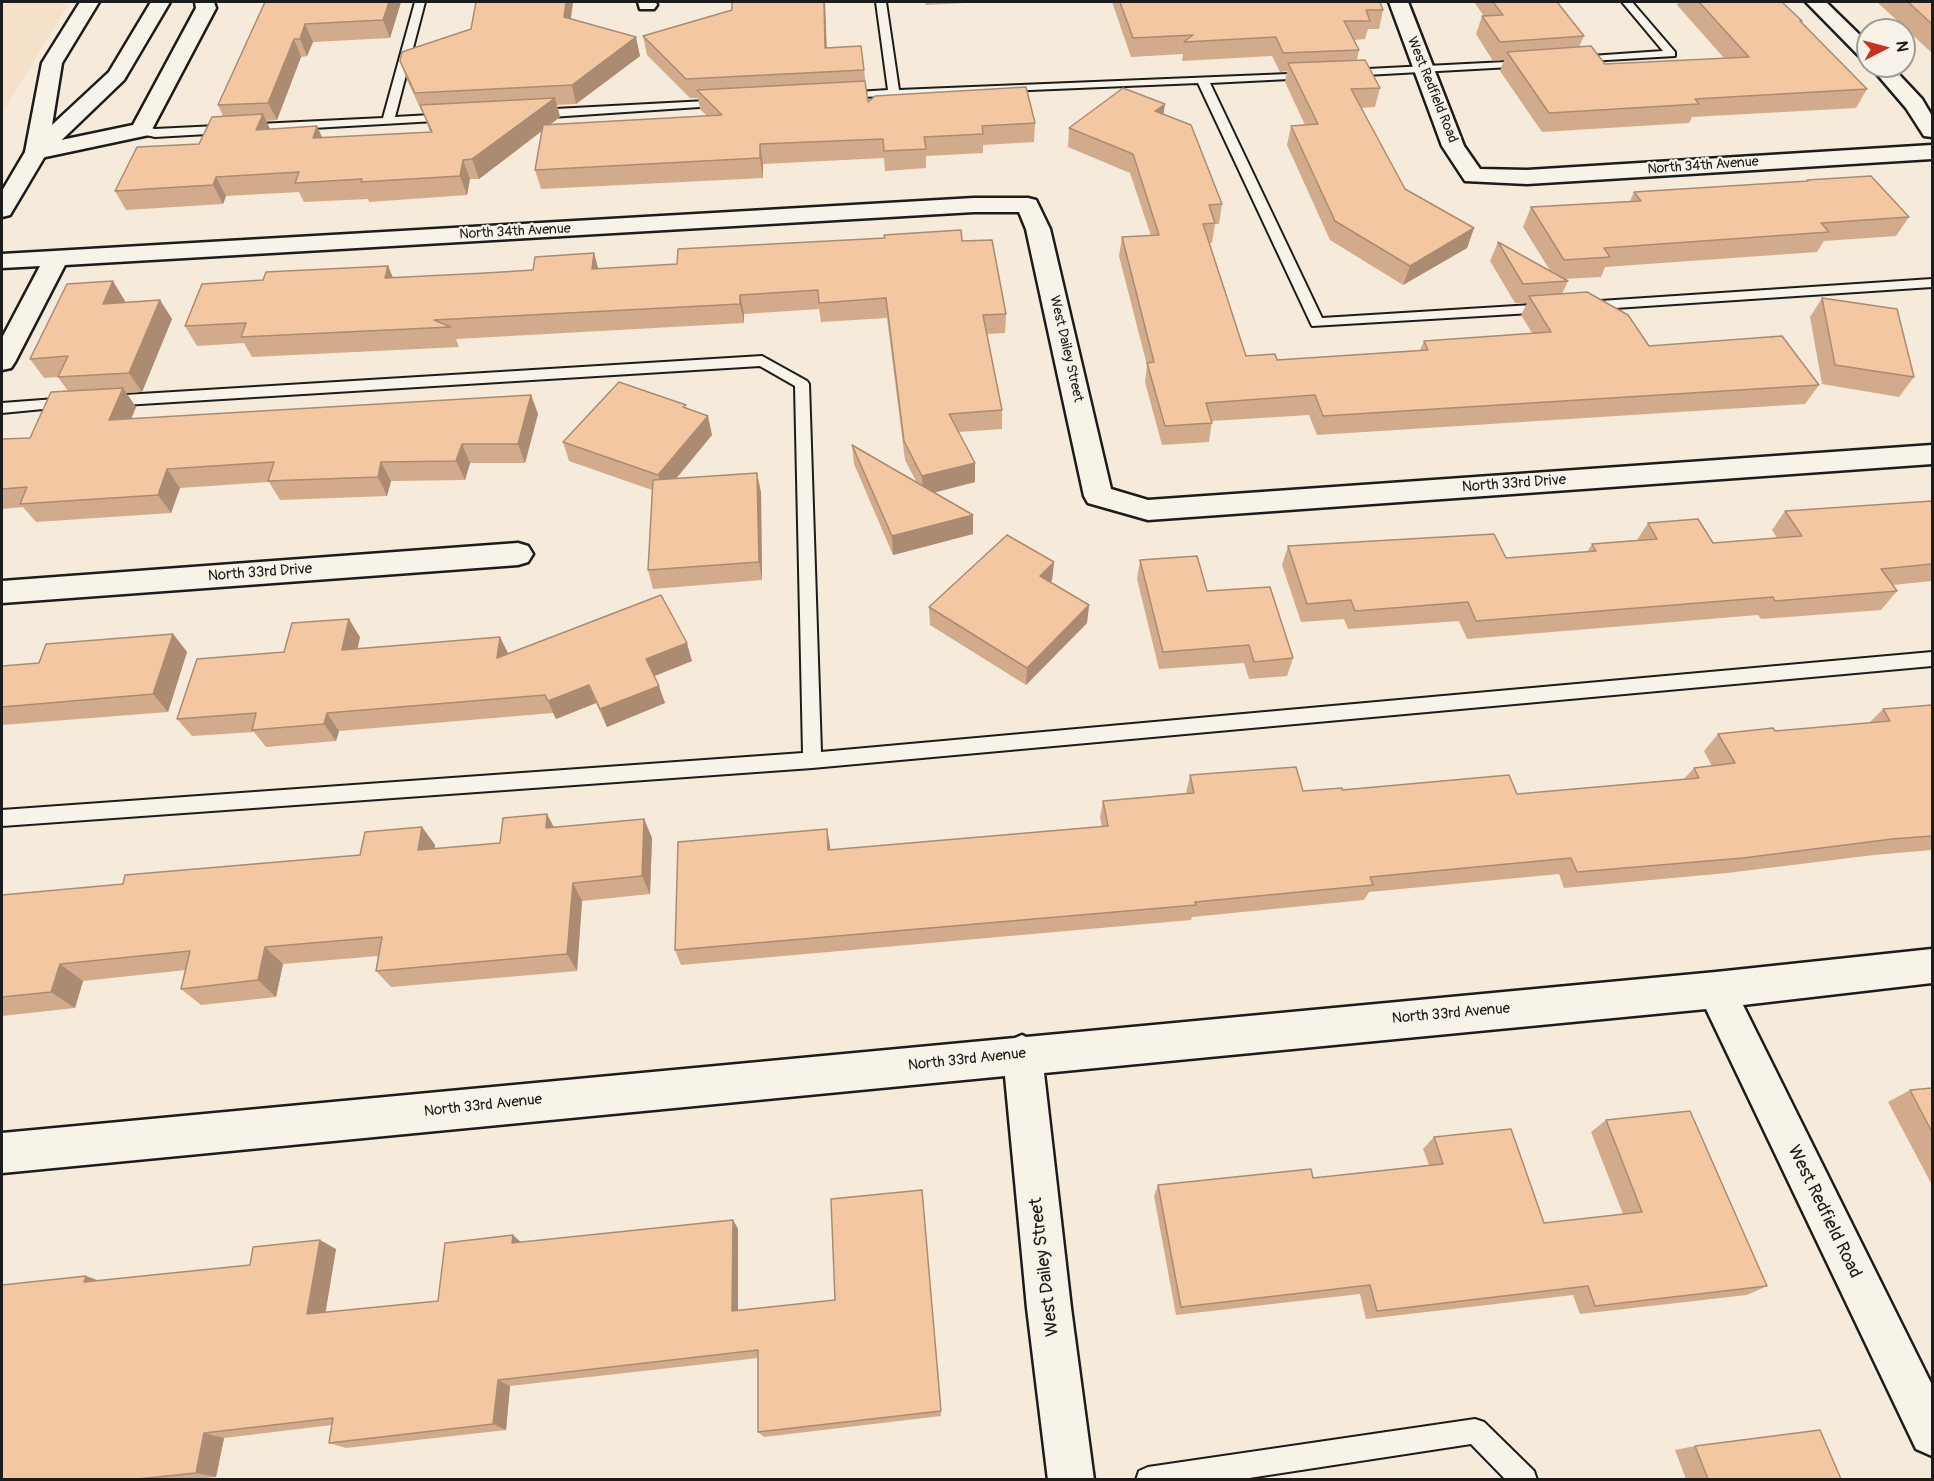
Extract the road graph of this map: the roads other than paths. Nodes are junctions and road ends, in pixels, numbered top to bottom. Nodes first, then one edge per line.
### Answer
1 (89, 2) edge
2 (160, 2) edge
3 (205, 2) edge
4 (420, 2) edge
5 (881, 2) edge
6 (1398, 2) edge
7 (1627, 2) edge
8 (1815, 2) edge
9 (148, 12) edge
10 (1856, 42) edge
11 (1565, 61) edge
12 (1541, 63) edge
13 (1423, 71) junction
14 (1891, 78) edge
15 (1202, 79) junction
16 (894, 93) junction
17 (835, 97) edge
18 (739, 102) edge
19 (528, 114) edge
20 (458, 118) edge
21 (388, 122) junction
22 (141, 130) junction
23 (1932, 131) edge
24 (36, 152) junction
25 (1932, 152) edge
26 (1473, 176) joint
27 (1028, 205) joint
28 (2, 210) edge
29 (56, 258) junction
30 (2, 261) edge
31 (1932, 283) edge
32 (2, 362) edge
33 (2, 408) edge
34 (1932, 455) edge
35 (1098, 496) joint
36 (518, 554) dead end
37 (2, 592) edge
38 (1932, 659) edge
39 (812, 760) junction
40 (2, 818) edge
41 (1932, 966) edge
42 (1716, 990) junction
43 (1022, 1054) junction
44 (2, 1153) edge
45 (1924, 1396) edge
46 (1932, 1433) edge
47 (1071, 1479) edge
48 (1148, 1479) edge
49 (1525, 1479) edge

1 - 24 street
2 - 9 street
3 - 22 street
4 - 21 lane
5 - 16 lane
6 - 13 street, West Redfield Road
7 - 11 lane
8 - 10 street
9 - 24 street
12 - 13 lane
13 - 15 lane
13 - 26 street, West Redfield Road
14 - 23 street
15 - 16 lane
15 - 31 lane
16 - 17 lane
18 - 19 lane
20 - 21 lane
21 - 22 lane
22 - 24 street
24 - 28 street
25 - 26 street, North 34th Avenue
27 - 29 street, North 34th Avenue
27 - 35 street, West Dailey Street
29 - 30 street, North 34th Avenue
29 - 32 street
33 - 39 lane
34 - 35 street, North 33rd Drive
36 - 37 street, North 33rd Drive
38 - 39 lane
39 - 40 lane
41 - 42 street, North 33rd Avenue
42 - 43 street, North 33rd Avenue
42 - 45 street, West Redfield Road
43 - 44 street, North 33rd Avenue
43 - 47 street, West Dailey Street
45 - 46 street, West Redfield Road
48 - 49 lane

